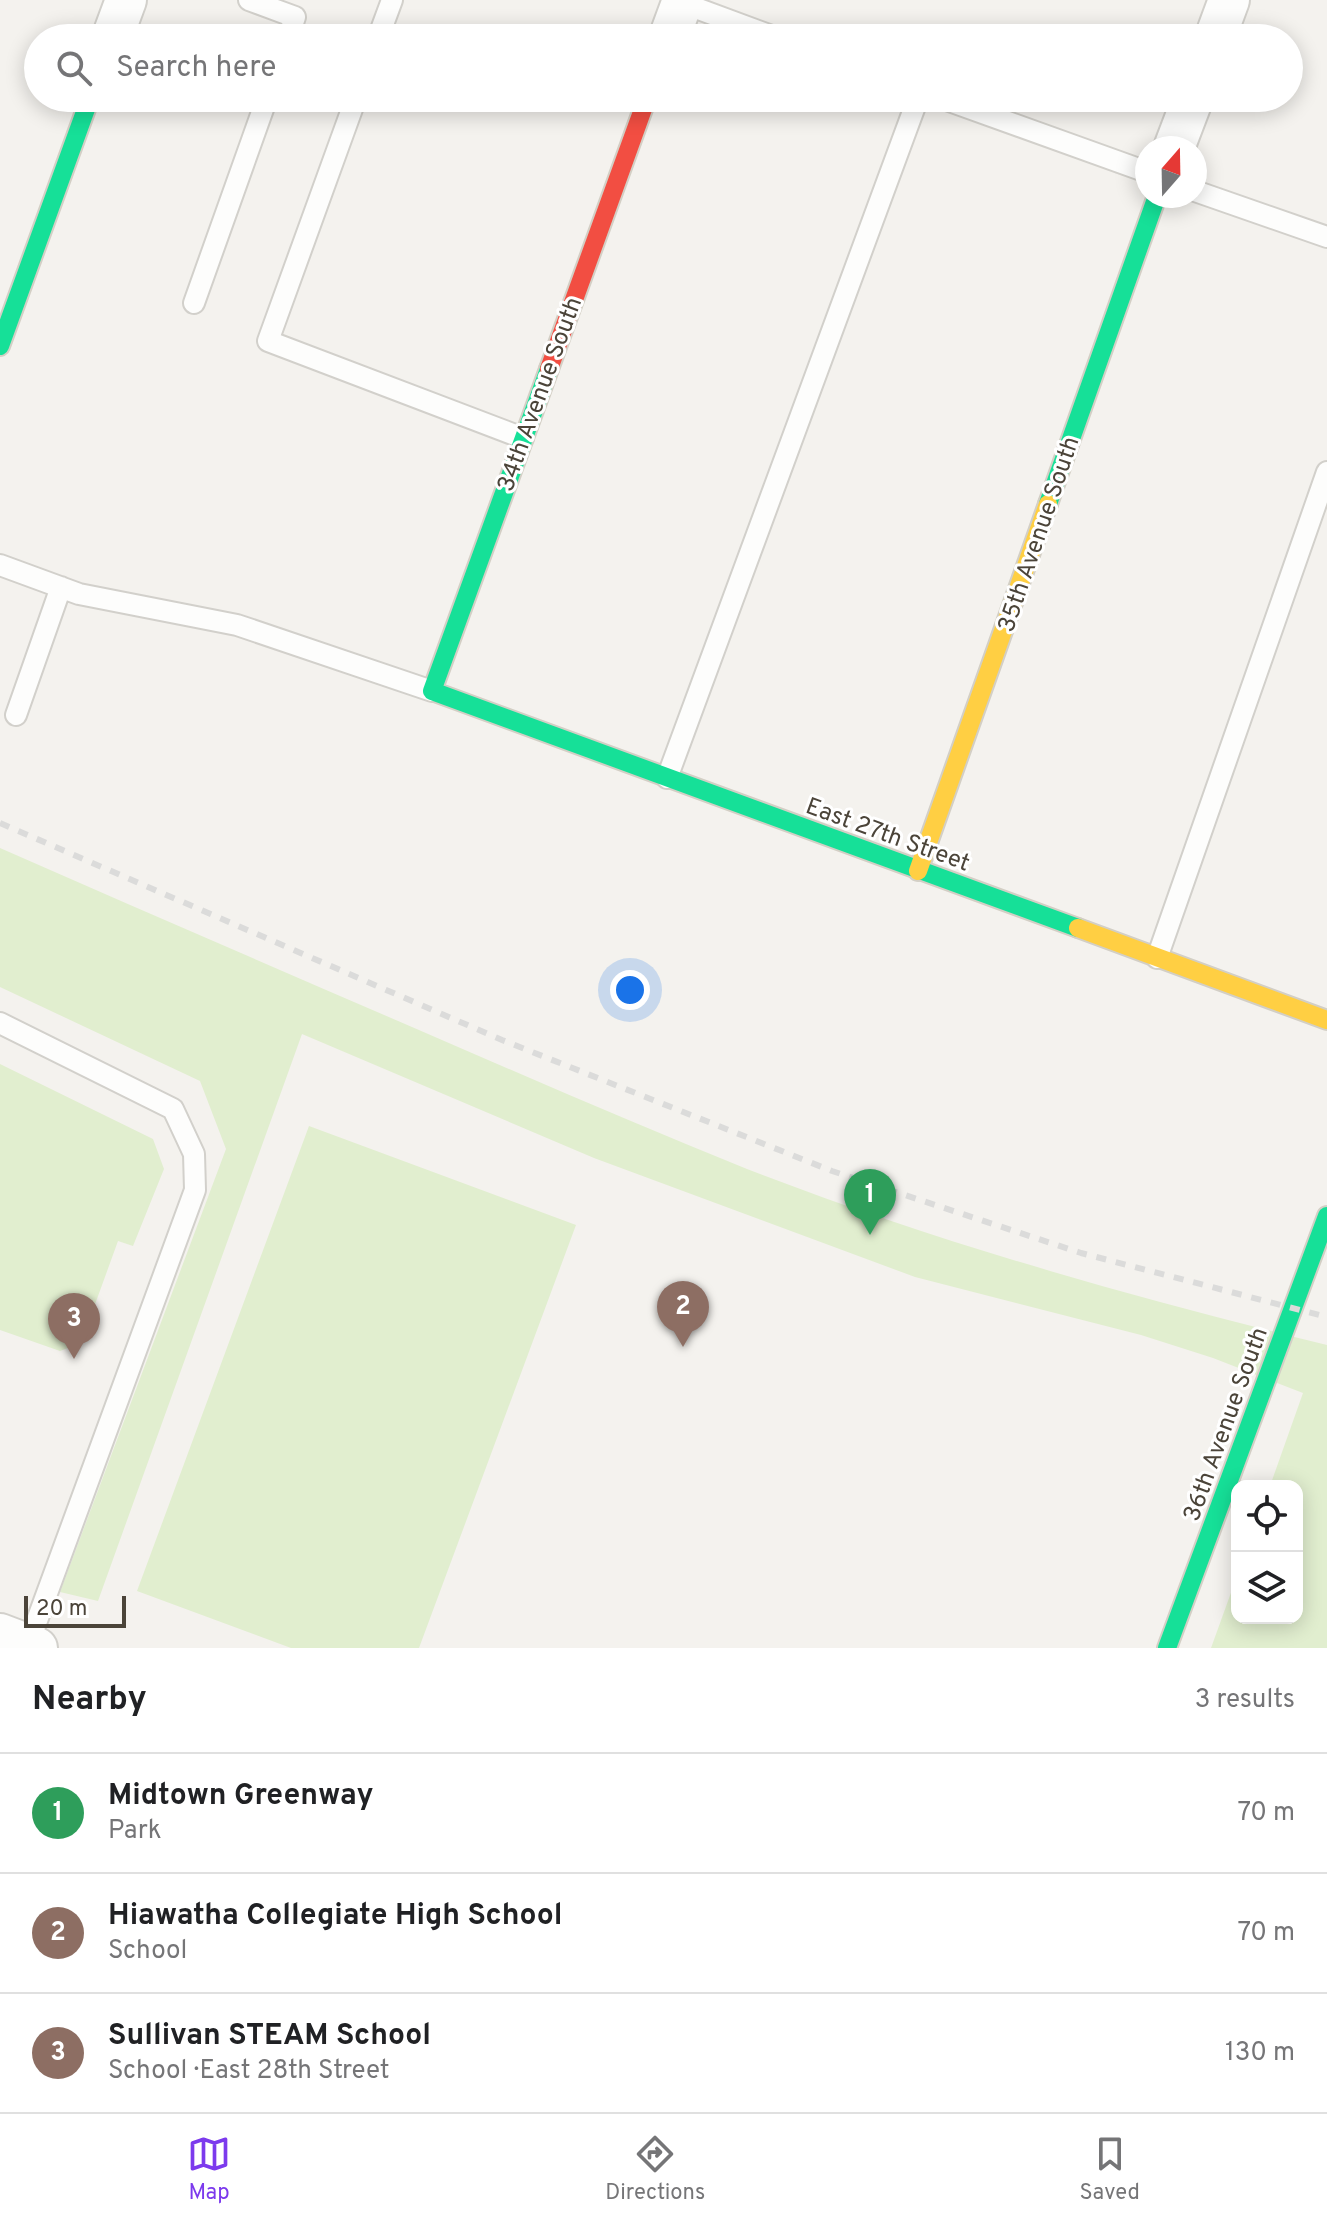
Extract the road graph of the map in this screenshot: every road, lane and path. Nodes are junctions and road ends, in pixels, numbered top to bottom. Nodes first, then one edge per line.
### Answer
1 (126, 0) edge
2 (249, 0) edge
3 (392, 0) edge
4 (1229, 0) edge
5 (677, 10) edge
6 (117, 24) edge
7 (293, 24) edge
8 (383, 24) edge
9 (727, 24) edge
10 (1220, 24) edge
11 (85, 112) edge
12 (262, 112) edge
13 (351, 112) edge
14 (642, 112) edge
15 (913, 112) edge
16 (980, 112) edge
17 (1188, 112) edge
18 (1179, 136) edge
19 (1135, 168) edge
20 (1207, 195) edge
21 (1153, 208) edge
22 (1327, 237) edge
23 (194, 303) dead end
24 (6, 314) edge
25 (0, 346) edge
26 (523, 438) junction
27 (1327, 472) edge
28 (0, 565) edge
29 (61, 587) junction
30 (432, 691) junction
31 (16, 715) dead end
32 (667, 778) junction
33 (918, 871) junction
34 (1157, 958) junction
35 (1327, 1020) edge
36 (0, 1023) edge
37 (1327, 1216) edge
38 (22, 1642) edge
39 (1167, 1648) edge

1 - 6 street
2 - 7 lane
3 - 8 lane
4 - 10 street
5 - 9 lane
11 - 24 street
12 - 23 lane
13 - 26 lane
14 - 26 street, 34th Avenue South
15 - 32 lane
16 - 19 lane
17 - 18 street
20 - 22 lane
21 - 33 street, 35th Avenue South
24 - 25 street
26 - 30 street, 34th Avenue South
27 - 34 lane
28 - 29 lane
29 - 30 lane
29 - 31 lane
30 - 32 street, East 27th Street
32 - 33 street, East 27th Street
33 - 34 street, East 27th Street
34 - 35 street, East 27th Street
36 - 38 lane
37 - 39 street, 36th Avenue South

